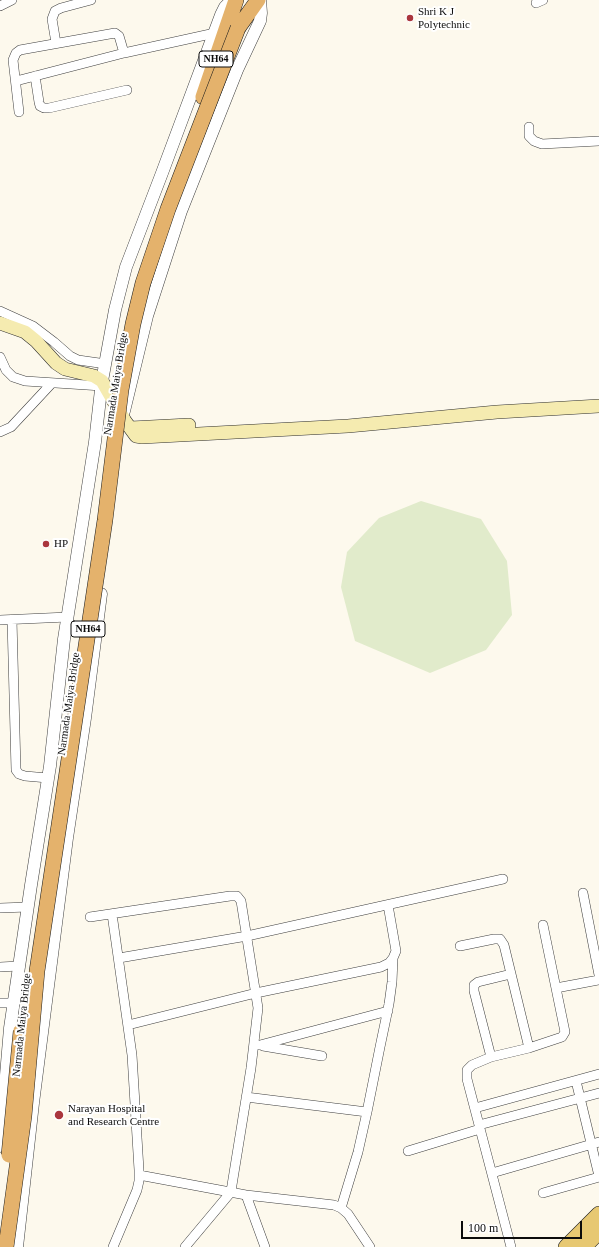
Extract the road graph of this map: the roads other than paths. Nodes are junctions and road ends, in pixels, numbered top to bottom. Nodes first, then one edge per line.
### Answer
1 (12, 0) edge
2 (91, 0) edge
3 (232, 0) edge
4 (236, 0) edge
5 (259, 0) edge
6 (0, 6) edge
7 (234, 25) junction
8 (215, 33) junction
9 (56, 43) junction
10 (124, 53) junction
11 (35, 76) junction
12 (16, 81) junction
13 (127, 90) dead end
14 (19, 112) dead end
15 (529, 127) dead end
16 (599, 141) edge
17 (0, 311) edge
18 (0, 323) edge
19 (0, 357) edge
20 (106, 364) junction
21 (2, 366) edge
22 (52, 383) junction
23 (102, 383) junction
24 (599, 399) edge
25 (599, 406) edge
26 (123, 417) junction
27 (131, 428) junction
28 (0, 432) edge
29 (68, 617) junction
30 (0, 620) edge
31 (12, 620) junction
32 (48, 778) junction
33 (503, 879) dead end
34 (583, 893) dead end
35 (388, 905) junction
36 (28, 907) junction
37 (0, 908) edge
38 (112, 914) junction
39 (90, 917) dead end
40 (542, 925) dead end
41 (247, 936) junction
42 (460, 946) dead end
43 (119, 958) junction
44 (393, 958) junction
45 (19, 966) junction
46 (0, 967) edge
47 (511, 974) junction
48 (599, 975) edge
49 (599, 980) edge
50 (556, 988) junction
51 (256, 993) junction
52 (14, 1003) junction
53 (0, 1004) edge
54 (388, 1011) junction
55 (128, 1025) junction
56 (257, 1045) junction
57 (529, 1048) junction
58 (322, 1056) dead end
59 (491, 1057) junction
60 (599, 1074) edge
61 (576, 1081) junction
62 (599, 1093) edge
63 (246, 1097) junction
64 (579, 1098) junction
65 (475, 1108) junction
66 (367, 1112) junction
67 (480, 1127) junction
68 (595, 1143) edge
69 (0, 1146) edge
70 (408, 1151) dead end
71 (492, 1173) junction
72 (139, 1175) junction
73 (599, 1176) edge
74 (231, 1192) junction
75 (543, 1193) dead end
76 (246, 1195) junction
77 (341, 1208) junction
78 (599, 1214) edge
79 (0, 1229) edge
80 (599, 1232) edge
81 (6, 1247) edge
82 (17, 1247) edge
83 (113, 1247) edge
84 (185, 1247) edge
85 (265, 1247) edge
86 (370, 1247) edge
87 (511, 1247) edge
88 (566, 1247) edge
89 (584, 1247) edge

1 - 6 street
2 - 9 street
3 - 8 street, NH64
4 - 7 highway, NH64
5 - 7 highway, NH64
5 - 26 street
7 - 79 highway, Narmada Maiya Bridge / NH64, bridge
7 - 81 highway, NH64, bridge
8 - 10 street
8 - 20 street, NH64
9 - 10 street
9 - 12 street
10 - 11 street
11 - 12 street
11 - 13 street
12 - 14 street
15 - 16 street
17 - 20 street
18 - 23 main road
19 - 21 street
20 - 23 street, NH64
21 - 22 street
22 - 23 street
22 - 28 street
23 - 26 main road
23 - 29 street, NH64
24 - 27 main road
25 - 27 main road
26 - 27 main road
26 - 82 street
29 - 31 street
29 - 32 street, NH64
30 - 31 street
31 - 32 street
32 - 36 street, NH64
33 - 35 street
34 - 48 street
35 - 41 street
35 - 44 street
36 - 37 street
36 - 45 street, NH64
38 - 39 street
38 - 41 street
38 - 43 street
40 - 50 street
41 - 43 street
41 - 51 street
42 - 47 street
43 - 55 street
44 - 51 street
44 - 54 street
45 - 46 street
45 - 52 street, NH64
47 - 57 street
47 - 59 street
49 - 50 street
50 - 57 street
51 - 55 street
51 - 56 street
52 - 53 street
52 - 69 street, NH64
54 - 56 street
54 - 66 street
55 - 72 street
56 - 58 street
56 - 63 street
57 - 59 street
59 - 65 street
60 - 61 street
61 - 64 street
61 - 65 street
62 - 64 street
63 - 66 street
63 - 74 street
64 - 67 street
64 - 68 street
65 - 67 street
66 - 77 street
67 - 70 street
67 - 71 street
68 - 71 street
68 - 73 street
71 - 87 street
72 - 74 street
72 - 83 street
73 - 75 street
74 - 76 street
74 - 84 street
76 - 77 street
76 - 85 street
77 - 86 street
78 - 88 main road
80 - 89 main road

